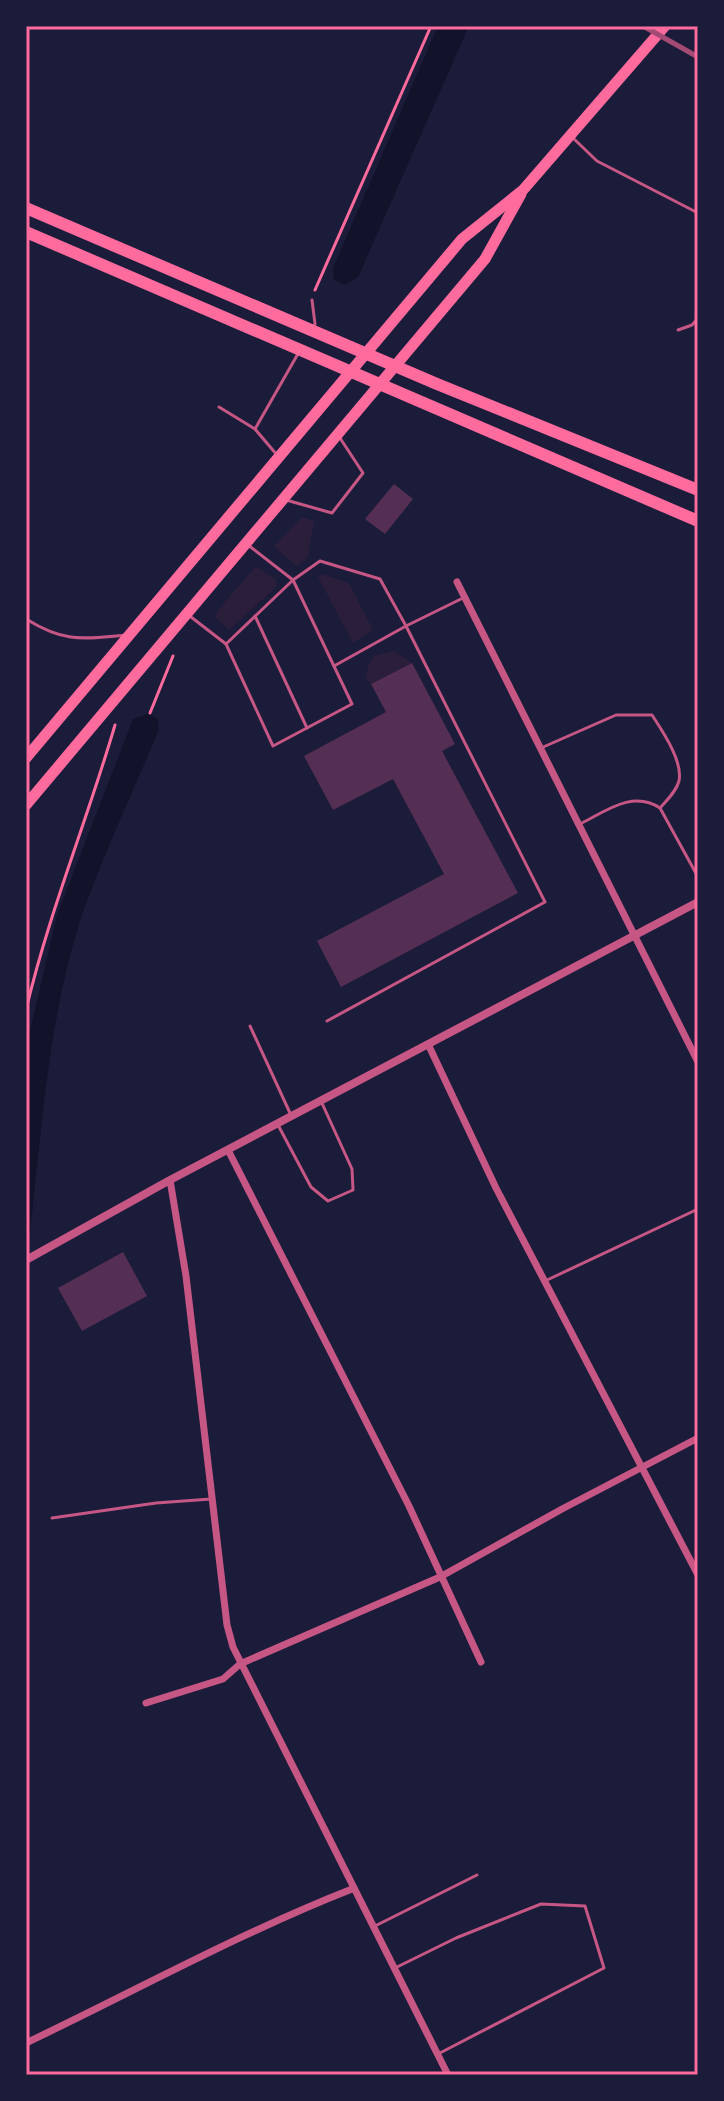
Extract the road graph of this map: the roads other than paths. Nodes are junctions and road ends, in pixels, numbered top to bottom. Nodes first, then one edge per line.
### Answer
1 (665, 26) edge
2 (570, 135) junction
3 (523, 190) junction
4 (26, 208) edge
5 (698, 213) edge
6 (26, 232) edge
7 (312, 300) road end
8 (698, 318) edge
9 (678, 330) dead end
10 (219, 407) dead end
11 (255, 429) junction
12 (337, 434) junction
13 (278, 457) junction
14 (698, 490) edge
15 (282, 499) junction
16 (698, 521) edge
17 (245, 543) junction
18 (293, 580) junction
19 (457, 582) dead end
20 (465, 597) junction
21 (186, 613) junction
22 (255, 616) junction
23 (26, 619) edge
24 (406, 626) junction
25 (130, 634) junction
26 (226, 644) junction
27 (334, 666) junction
28 (307, 728) junction
29 (541, 748) junction
30 (26, 758) edge
31 (26, 805) edge
32 (660, 808) junction
33 (579, 824) junction
34 (698, 877) edge
35 (698, 902) edge
36 (634, 936) junction
37 (327, 1021) dead end
38 (250, 1026) dead end
39 (428, 1044) junction
40 (698, 1062) edge
41 (321, 1101) junction
42 (292, 1116) junction
43 (277, 1124) junction
44 (228, 1150) junction
45 (170, 1180) junction
46 (698, 1209) edge
47 (26, 1260) edge
48 (545, 1281) junction
49 (698, 1438) edge
50 (642, 1467) junction
51 (211, 1499) junction
52 (52, 1518) dead end
53 (698, 1575) edge
54 (440, 1577) junction
55 (481, 1662) dead end
56 (240, 1664) junction
57 (146, 1703) dead end
58 (477, 1875) dead end
59 (352, 1889) junction
60 (372, 1927) junction
61 (394, 1969) junction
62 (26, 2043) edge
63 (438, 2054) junction
64 (448, 2075) edge

1 - 2 highway
2 - 3 highway
2 - 5 lane
3 - 12 highway
3 - 13 highway
4 - 14 highway
6 - 16 highway
7 - 11 lane
8 - 9 lane
10 - 11 lane
11 - 13 lane
12 - 15 highway
12 - 15 lane
13 - 25 highway
15 - 17 highway
17 - 18 lane
17 - 21 highway
18 - 22 lane
18 - 24 lane
18 - 27 lane
19 - 20 street
20 - 24 lane
20 - 29 street
21 - 26 lane
21 - 31 highway
22 - 26 lane
22 - 28 lane
23 - 25 lane
24 - 27 lane
24 - 37 lane
25 - 30 highway
26 - 28 lane
27 - 28 lane
29 - 32 lane
29 - 33 street
32 - 33 lane
32 - 34 lane
33 - 36 street
35 - 36 street
36 - 39 street
36 - 40 street
38 - 42 lane
39 - 41 street
39 - 48 street
41 - 42 street
41 - 43 lane
42 - 43 street
43 - 44 street
44 - 45 street
44 - 54 street
45 - 47 street
45 - 51 street
46 - 48 lane
48 - 50 street
49 - 50 street
50 - 53 street
50 - 54 street
51 - 52 lane
51 - 56 street
54 - 55 street
54 - 56 street
56 - 57 street
56 - 59 street
58 - 60 lane
59 - 60 street
59 - 62 street
60 - 61 street
61 - 63 street
61 - 63 lane
63 - 64 street

